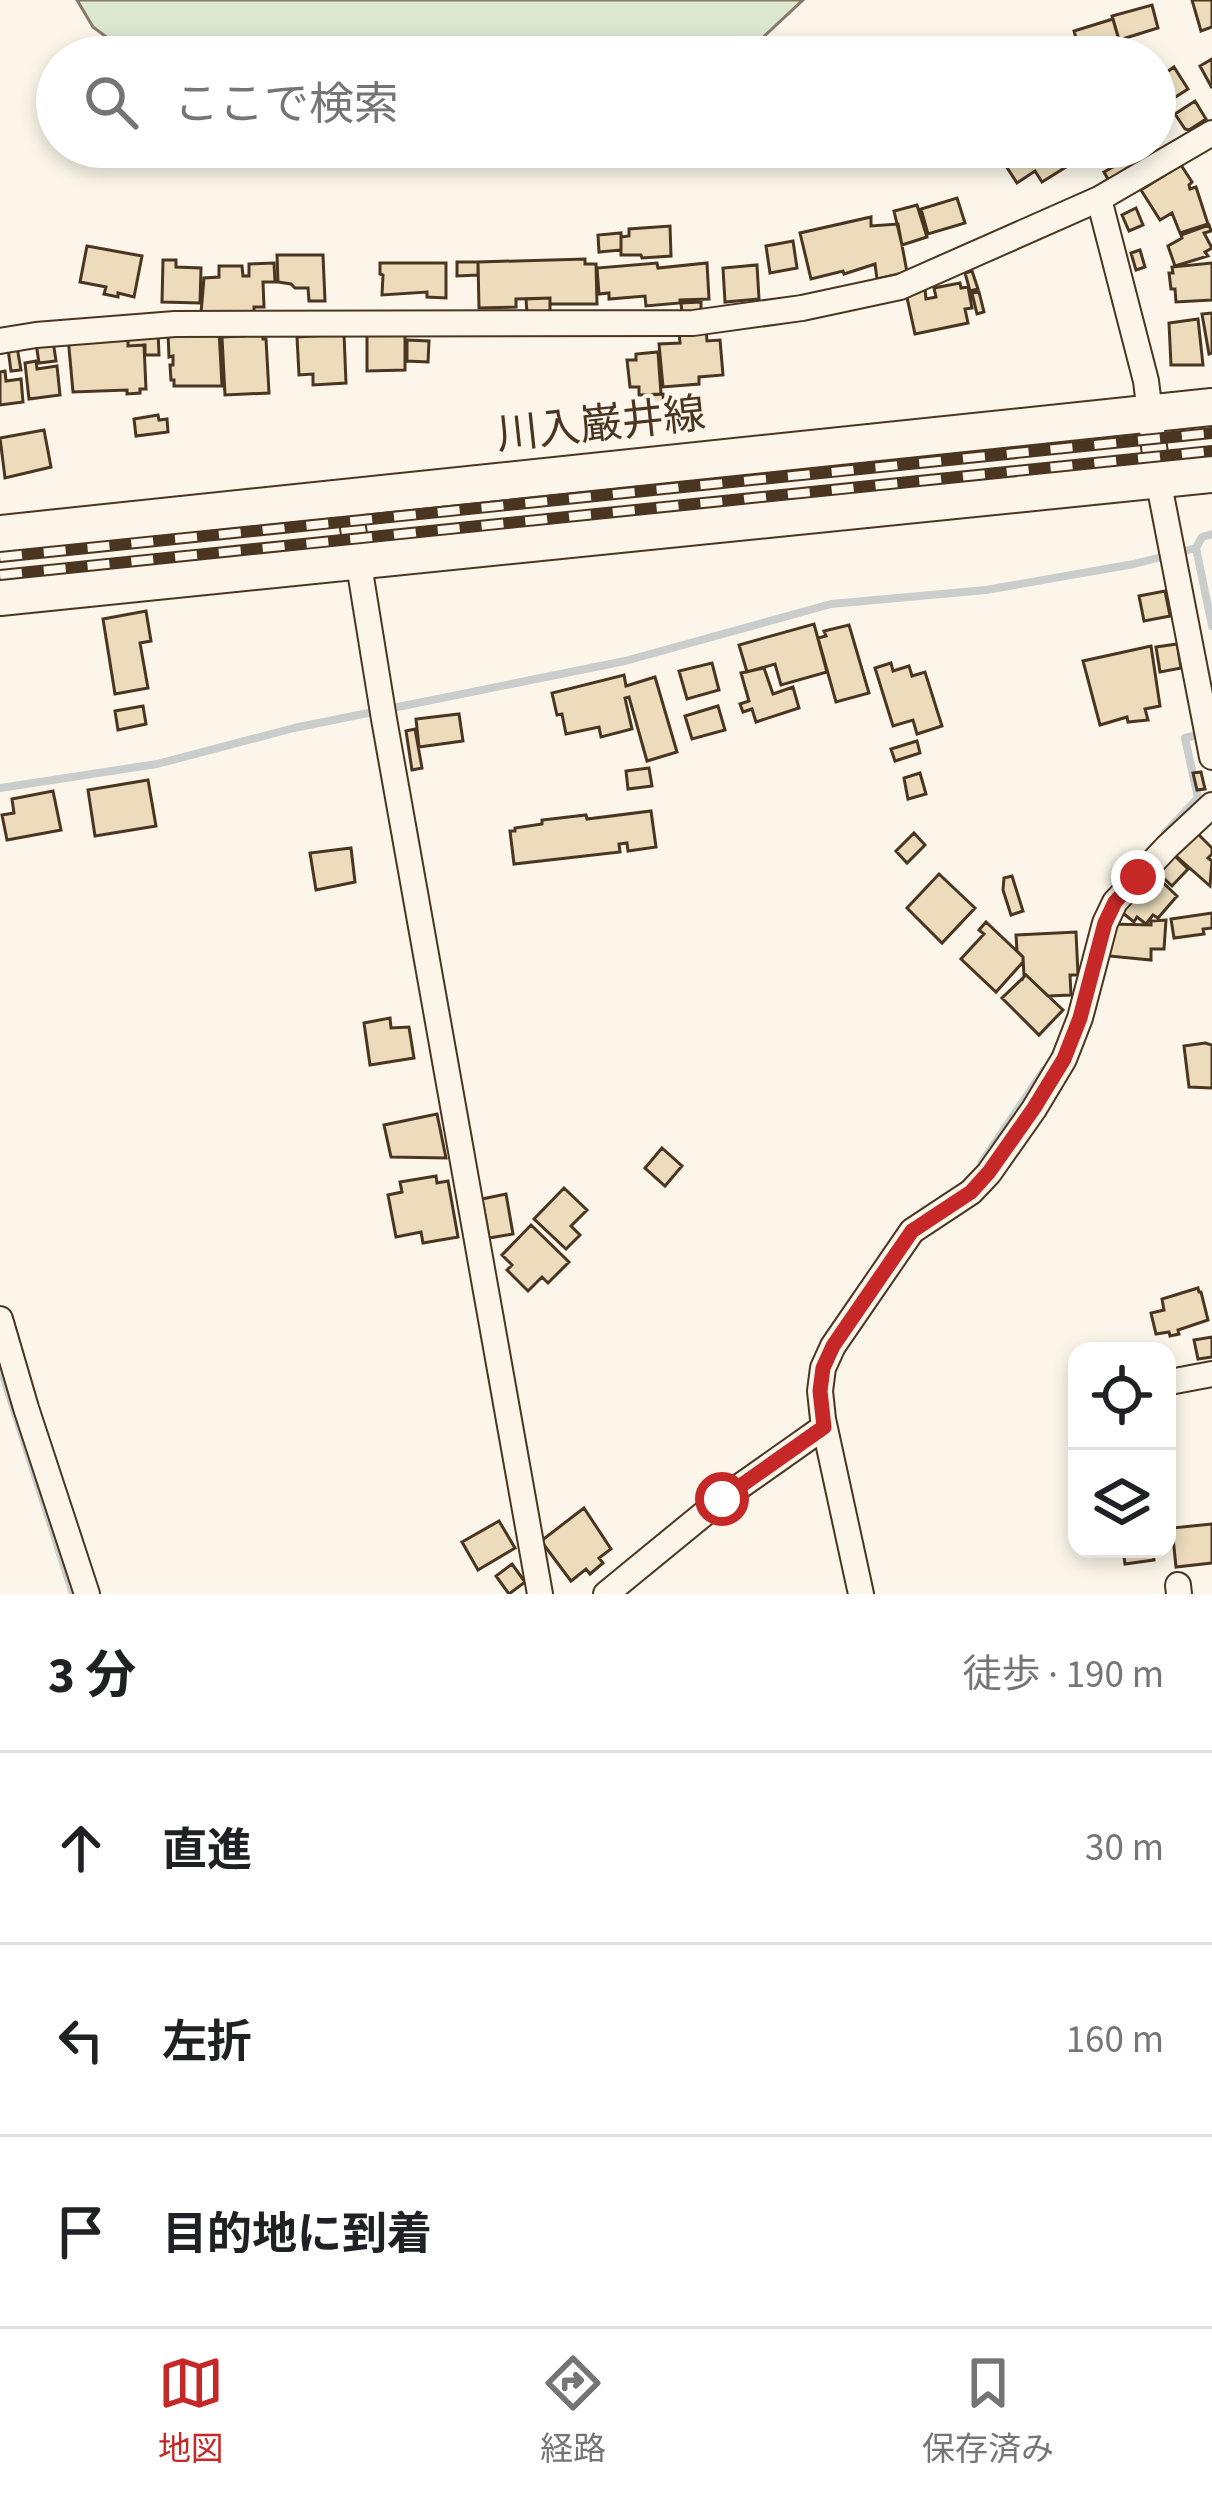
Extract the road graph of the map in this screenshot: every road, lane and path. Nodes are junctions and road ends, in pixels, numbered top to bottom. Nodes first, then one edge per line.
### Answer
1 (1212, 133) edge
2 (1176, 154) edge
3 (1152, 168) edge
4 (1099, 199) junction
5 (0, 325) edge
6 (36, 335) junction
7 (0, 341) edge
8 (1212, 406) edge
9 (1150, 413) junction
10 (1212, 474) edge
11 (1158, 479) junction
12 (348, 496) junction
13 (0, 534) edge
14 (357, 560) junction
15 (0, 598) edge
16 (1209, 740) edge
17 (1212, 805) edge
18 (0, 1319) edge
19 (1212, 1374) edge
20 (1176, 1381) edge
21 (818, 1432) junction
22 (87, 1594) edge
23 (540, 1594) edge
24 (606, 1594) edge
25 (861, 1594) edge

1 - 2 street
3 - 4 street
4 - 6 street
4 - 9 street
5 - 6 street
6 - 7 street
8 - 9 main road, 川入巌井線
9 - 11 street
9 - 12 main road, 川入巌井線
10 - 11 main road
11 - 14 main road
11 - 16 street
12 - 13 main road, 川入巌井線
12 - 14 street
14 - 15 main road
14 - 23 street
17 - 21 street
18 - 22 street
19 - 20 street
21 - 24 street
21 - 25 street

